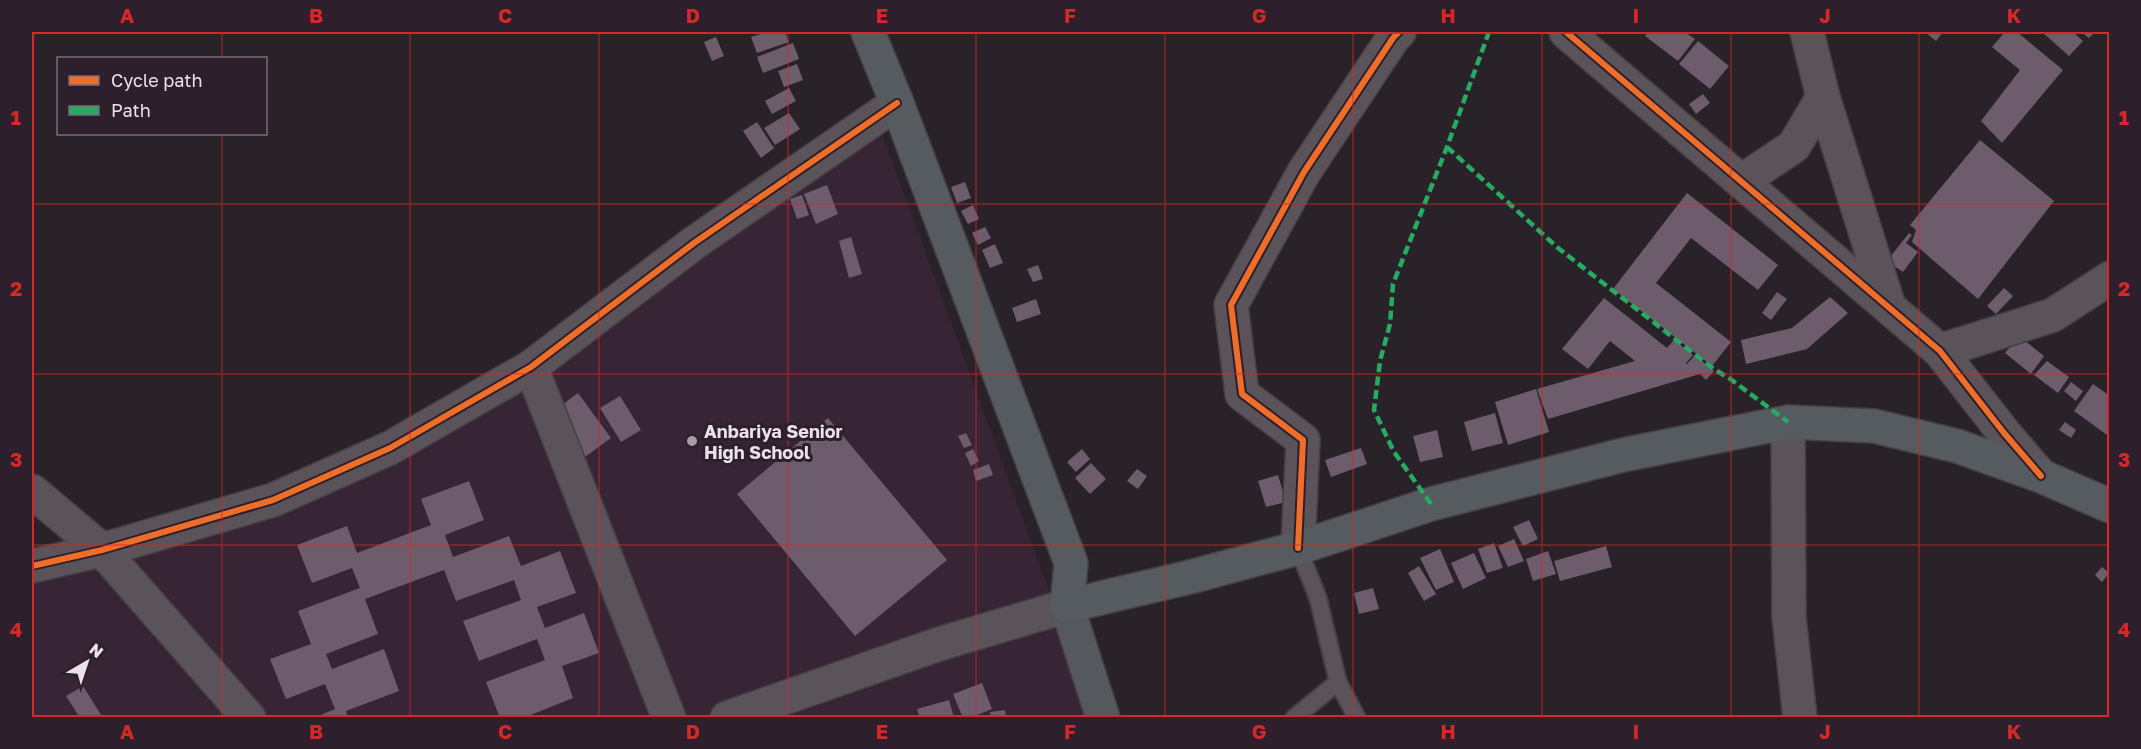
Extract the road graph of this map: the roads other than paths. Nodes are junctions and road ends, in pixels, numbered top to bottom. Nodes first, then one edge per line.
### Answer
1 (868, 32) edge
2 (1399, 32) edge
3 (1566, 32) edge
4 (1807, 32) edge
5 (1823, 97) junction
6 (897, 102) junction
7 (1742, 181) junction
8 (2109, 278) edge
9 (1889, 307) junction
10 (1940, 351) junction
11 (531, 367) junction
12 (1788, 422) junction
13 (2041, 477) junction
14 (32, 491) edge
15 (2109, 506) edge
16 (1298, 548) junction
17 (102, 550) junction
18 (32, 566) edge
19 (1067, 606) junction
20 (1338, 682) junction
21 (249, 717) edge
22 (669, 717) edge
23 (727, 717) edge
24 (1104, 717) edge
25 (1294, 717) edge
26 (1357, 717) edge
27 (1800, 717) edge

1 - 6 highway
2 - 16 street
3 - 7 street
4 - 5 street
5 - 7 street
5 - 9 street
6 - 11 street
6 - 19 highway
7 - 9 street
8 - 10 street
9 - 10 street
10 - 13 street
11 - 17 street
11 - 22 street
12 - 13 highway
12 - 16 highway
12 - 27 street
13 - 15 highway
14 - 17 street
16 - 19 highway
16 - 20 lane
17 - 18 street
17 - 21 street
19 - 23 street
19 - 24 main road
20 - 25 lane
20 - 26 lane

